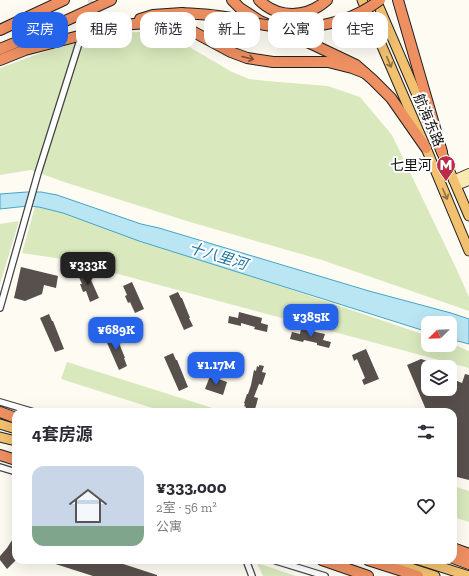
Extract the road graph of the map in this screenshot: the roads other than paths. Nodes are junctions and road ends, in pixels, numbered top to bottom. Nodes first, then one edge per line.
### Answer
1 (52, 0) edge
2 (64, 0) edge
3 (111, 0) edge
4 (232, 0) edge
5 (259, 0) edge
6 (327, 0) edge
7 (362, 0) edge
8 (376, 0) edge
9 (380, 0) edge
10 (398, 0) edge
11 (32, 12) edge
12 (38, 12) edge
13 (132, 22) edge
14 (12, 24) edge
15 (132, 24) edge
16 (0, 30) edge
17 (76, 36) edge
18 (77, 48) edge
19 (0, 49) edge
20 (0, 60) edge
21 (365, 73) junction
22 (426, 148) junction
23 (442, 152) junction
24 (469, 174) edge
25 (469, 181) edge
26 (455, 183) junction
27 (469, 216) edge
28 (469, 252) edge
29 (0, 308) edge
30 (0, 402) edge
31 (20, 408) edge
32 (0, 412) edge
33 (12, 416) edge
34 (0, 424) edge
35 (12, 428) edge
36 (0, 437) edge
37 (12, 440) edge
38 (0, 455) edge
39 (12, 459) edge
40 (0, 467) edge
41 (12, 471) edge
42 (457, 550) edge
43 (469, 554) edge
44 (457, 555) edge
45 (469, 559) edge
46 (457, 560) edge
47 (248, 564) edge
48 (286, 564) edge
49 (334, 564) edge
50 (380, 564) edge
51 (398, 564) edge
52 (431, 564) edge
53 (469, 564) edge
54 (252, 576) edge
55 (325, 576) edge
56 (368, 576) edge
57 (418, 576) edge
58 (435, 576) edge
59 (468, 576) edge

1 - 11 highway
2 - 12 highway
3 - 19 highway
4 - 21 highway
5 - 6 highway
7 -> 22 main road, 航海东路
8 - 23 main road, 航海东路
9 - 13 highway, bridge
10 - 23 highway
14 - 16 highway
15 -> 21 highway
17 - 20 highway
18 - 29 street
21 - 22 highway
22 -> 28 main road, 航海东路
23 - 26 main road, 航海东路
24 - 26 street
25 - 26 street
26 - 27 main road, 航海东路
30 - 31 street
32 - 33 highway
34 - 35 main road
36 - 37 main road
38 - 39 highway
40 - 41 street
42 - 43 highway
44 - 45 street
46 - 53 highway
47 - 54 street
48 - 55 street
49 - 56 highway
50 - 57 highway
51 - 58 main road
52 - 59 main road

